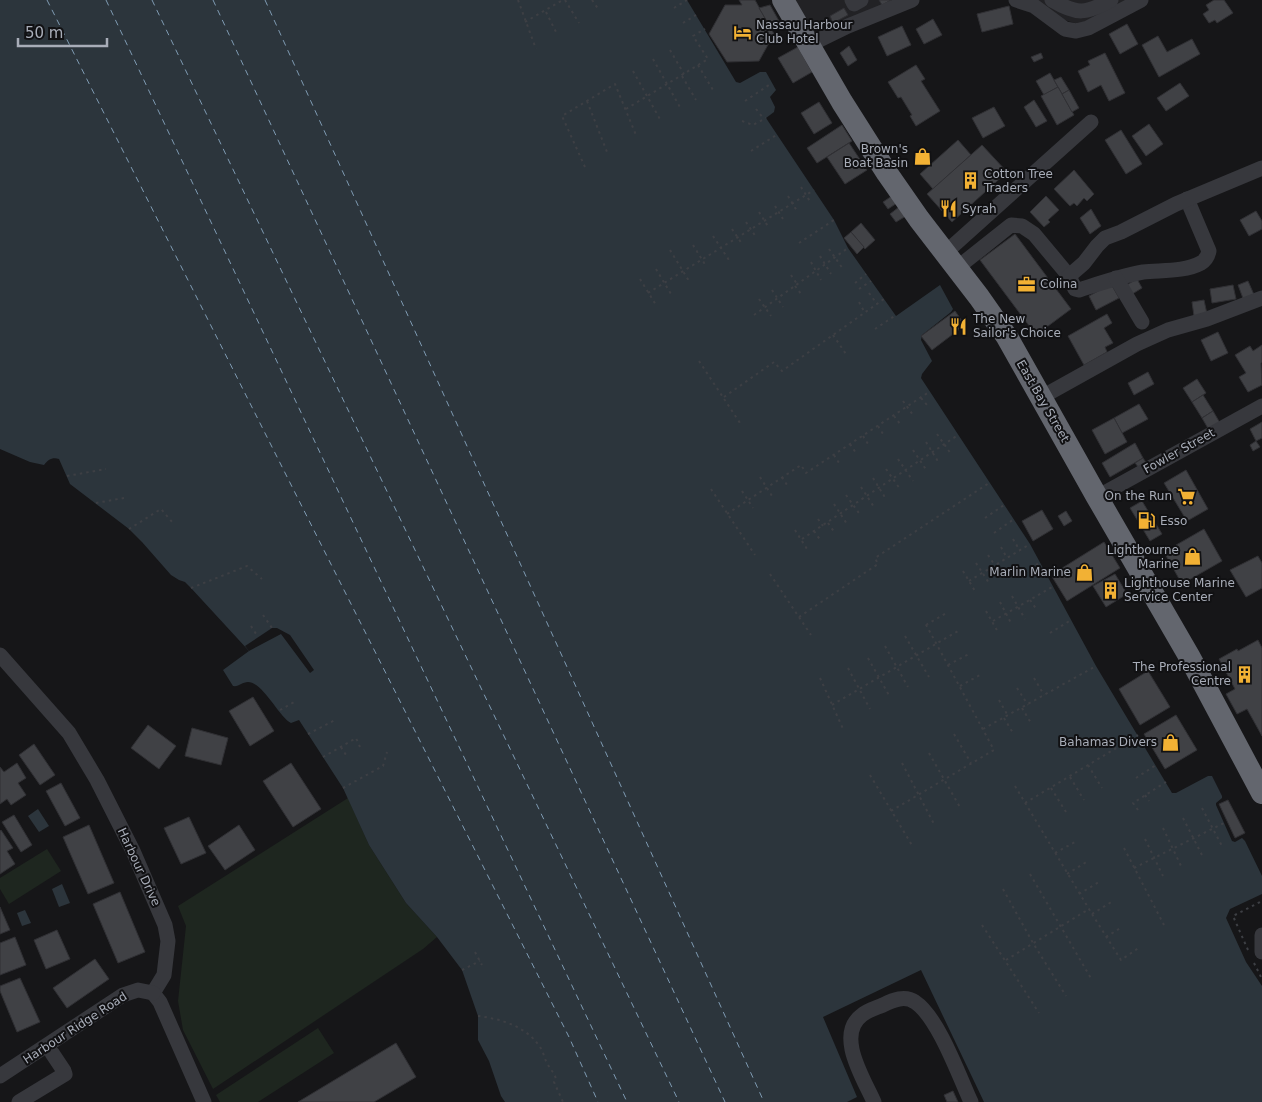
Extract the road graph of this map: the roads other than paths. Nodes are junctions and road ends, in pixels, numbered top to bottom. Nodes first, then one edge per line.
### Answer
1 (783, 0) edge
2 (852, 0) edge
3 (862, 0) edge
4 (912, 0) edge
5 (1016, 0) edge
6 (1052, 0) edge
7 (1111, 0) edge
8 (1141, 0) edge
9 (809, 45) junction
10 (1091, 122) dead end
11 (1262, 168) edge
12 (1187, 200) junction
13 (951, 261) junction
14 (1069, 276) junction
15 (1116, 278) junction
16 (1262, 298) edge
17 (1142, 322) dead end
18 (1040, 398) junction
19 (1262, 406) edge
20 (1097, 497) junction
21 (0, 655) edge
22 (1262, 793) edge
23 (1262, 935) edge
24 (1262, 952) edge
25 (153, 993) junction
26 (52, 1053) dead end
27 (1, 1073) edge
28 (19, 1102) edge
29 (204, 1102) edge
30 (874, 1102) edge
31 (971, 1102) edge

1 - 9 highway, East Bay Street
2 - 3 street
4 - 9 street
5 - 8 street
6 - 7 street
9 - 13 highway, East Bay Street
10 - 13 street
11 - 12 street
12 - 14 street
12 - 15 street
13 - 14 street
13 - 18 highway, East Bay Street
14 - 15 street
15 - 17 street
16 - 18 street
18 - 20 highway, East Bay Street
19 - 20 street, Fowler Street
20 - 22 highway, East Bay Street
21 - 25 street, Harbour Drive
23 - 24 street
25 - 27 street, Harbour Ridge Road
25 - 29 street
26 - 28 street
30 - 31 street

